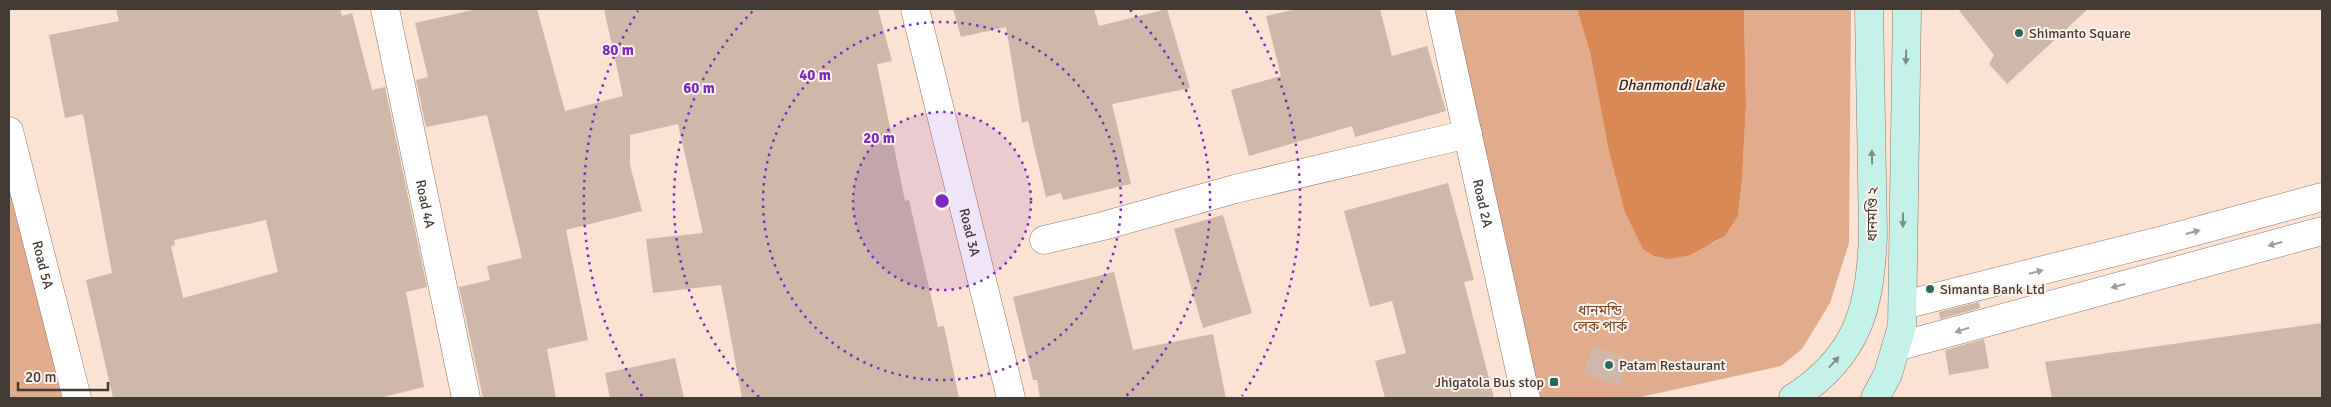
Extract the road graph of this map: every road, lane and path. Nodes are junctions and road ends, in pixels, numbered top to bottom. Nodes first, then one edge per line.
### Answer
1 (385, 9) edge
2 (915, 9) edge
3 (1440, 9) edge
4 (1869, 9) edge
5 (1907, 9) edge
6 (9, 132) edge
7 (1468, 134) junction
8 (2322, 197) edge
9 (2322, 231) edge
10 (1044, 240) dead end
11 (1904, 305) junction
12 (1861, 321) junction
13 (1896, 347) junction
14 (1796, 397) edge
15 (77, 398) edge
16 (466, 398) edge
17 (1011, 398) edge
18 (1526, 398) edge
19 (1875, 398) edge

1 - 16 street, Road 4A
2 - 17 street, Road 3A
3 - 7 street, Road 2A
12 -> 4 main road, ধানমণ্ডি ২
5 -> 11 main road
6 - 15 street, Road 5A
7 - 10 street
7 - 18 street, Road 2A
11 -> 8 street
9 -> 13 street
11 - 12 main road
11 - 13 main road
12 - 13 main road
14 -> 12 main road, ধানমণ্ডি ২
13 - 19 main road

